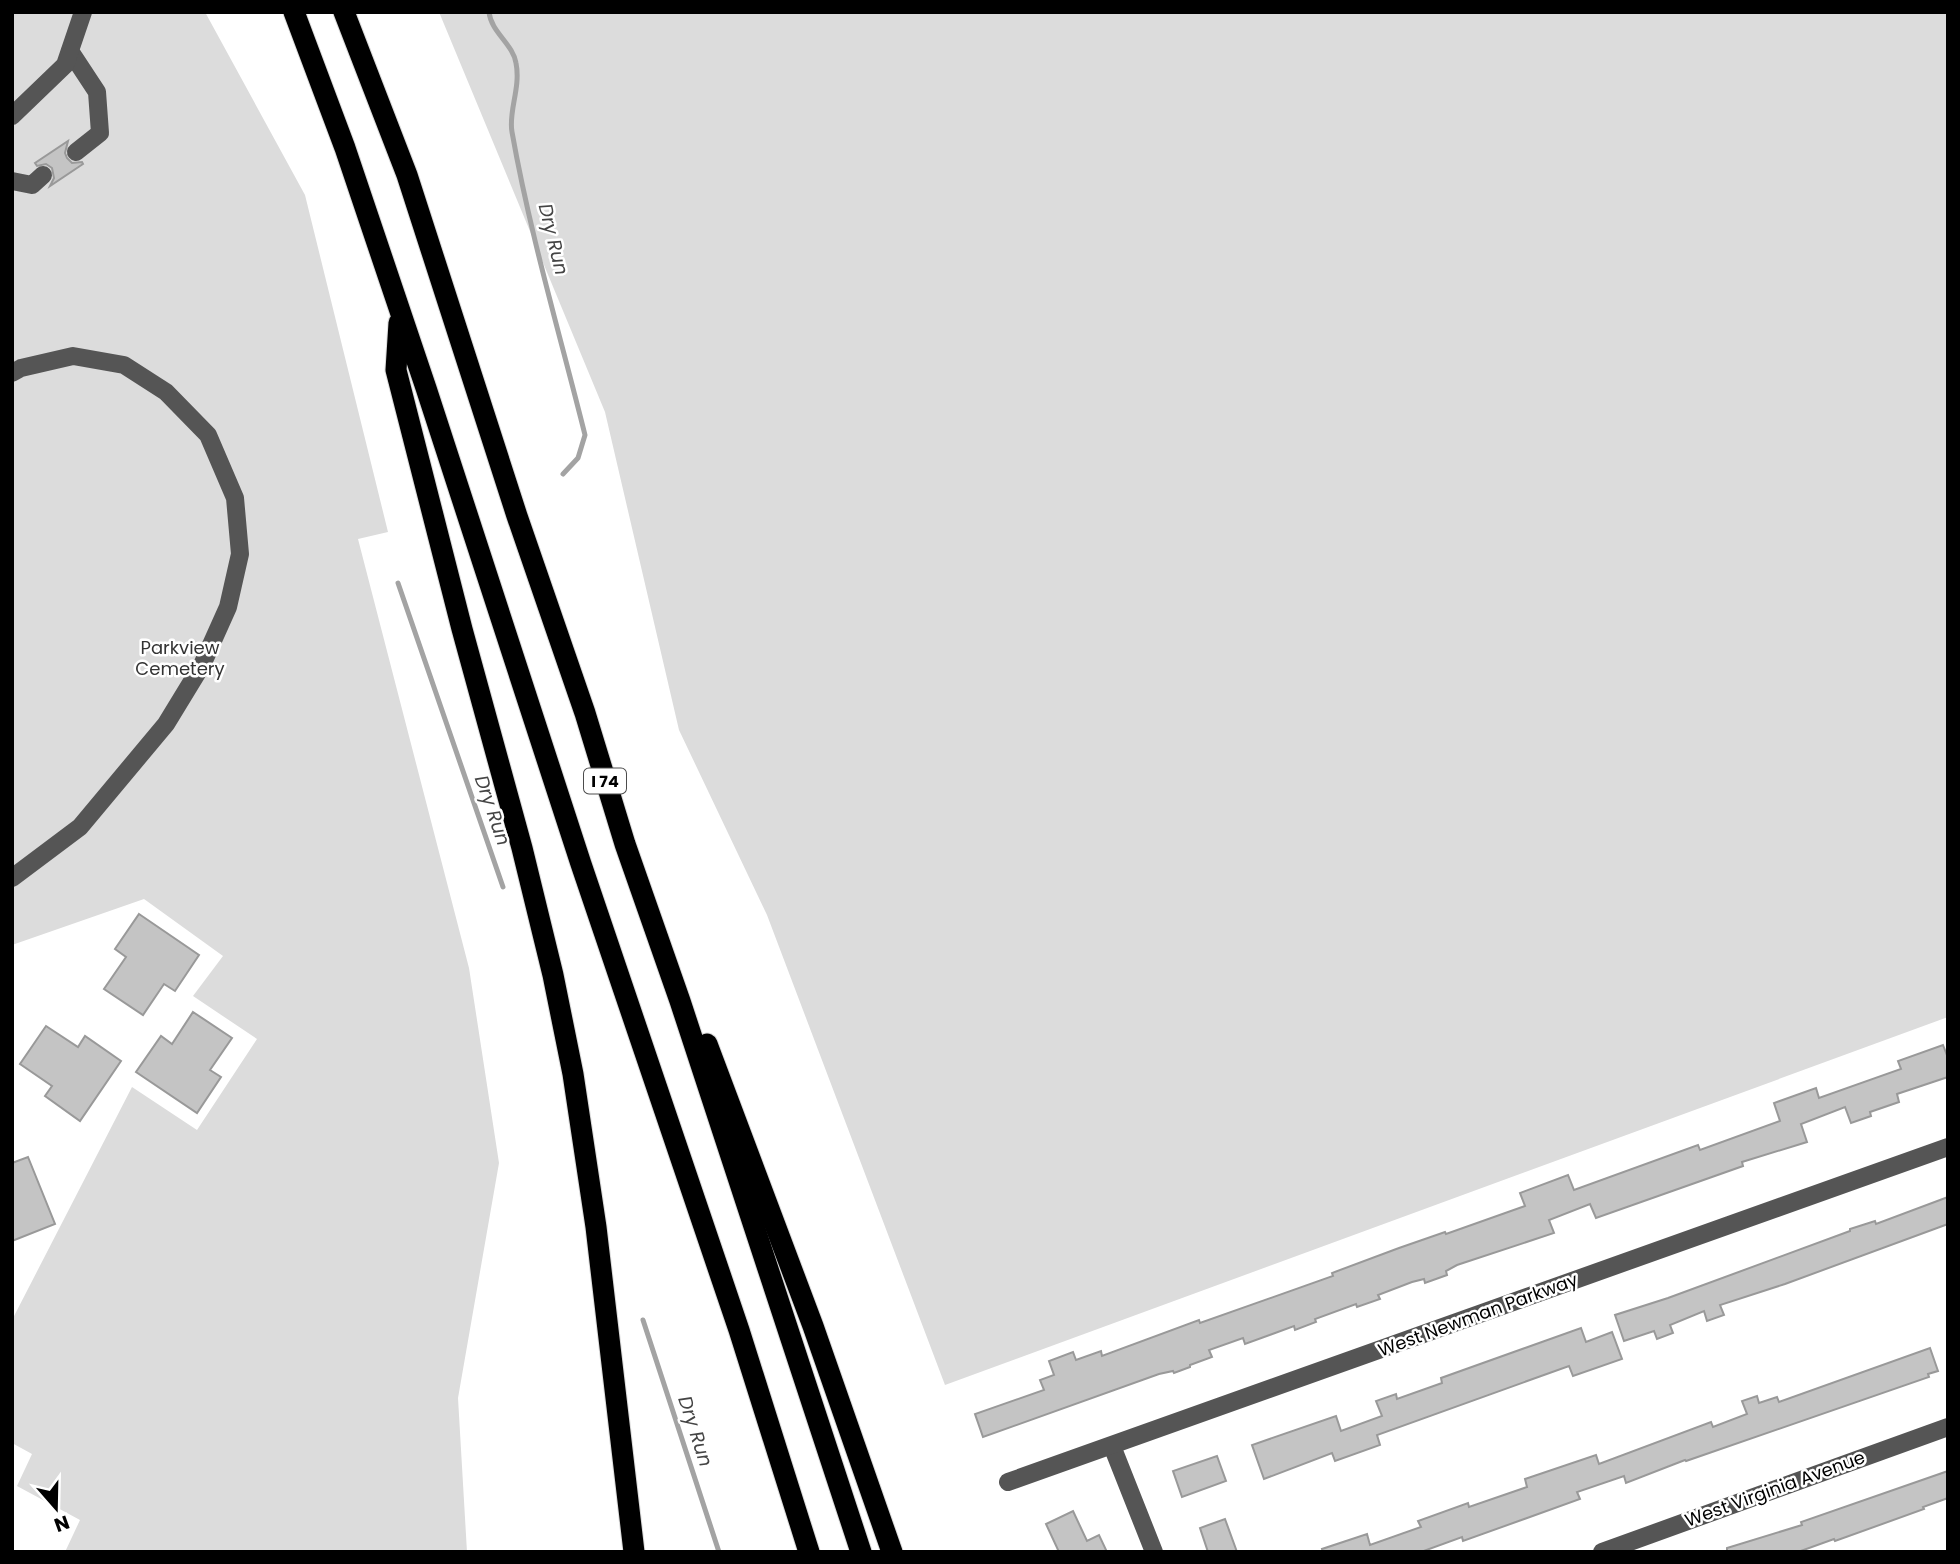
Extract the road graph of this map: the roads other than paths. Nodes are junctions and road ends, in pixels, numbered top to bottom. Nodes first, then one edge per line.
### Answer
1 (83, 12) edge
2 (294, 12) edge
3 (344, 12) edge
4 (70, 51) junction
5 (12, 116) edge
6 (76, 152) dead end
7 (43, 175) dead end
8 (12, 181) edge
9 (399, 311) junction
10 (12, 373) edge
11 (585, 713) junction
12 (12, 878) edge
13 (1948, 1147) edge
14 (1948, 1427) edge
15 (1112, 1446) junction
16 (1008, 1482) dead end
17 (634, 1552) edge
18 (809, 1552) edge
19 (861, 1552) edge
20 (892, 1552) edge
21 (1154, 1552) edge
22 (1602, 1552) edge

1 - 4 street
2 - 9 highway, I 74
3 - 11 highway, I 74
4 - 5 street
4 - 6 street
7 - 8 street
9 - 17 highway
9 - 18 highway, I 74
10 - 12 street
11 - 19 highway, I 74
11 - 20 highway
13 - 15 street, West Newman Parkway
14 - 22 street, West Virginia Avenue
15 - 16 street, West Newman Parkway
15 - 21 street

